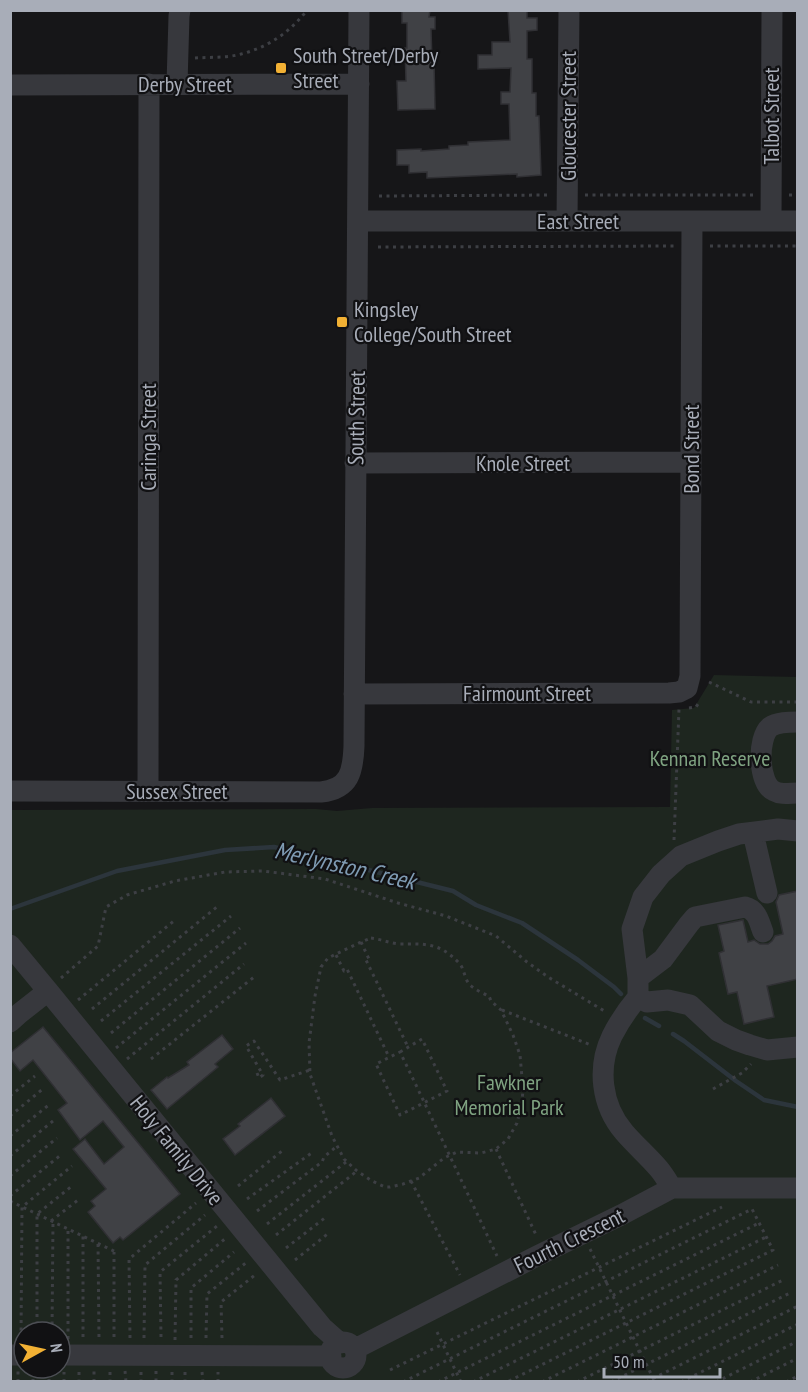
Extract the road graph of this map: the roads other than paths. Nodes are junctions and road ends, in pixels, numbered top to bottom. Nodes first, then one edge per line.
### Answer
1 (180, 10) edge
2 (359, 10) edge
3 (569, 10) edge
4 (772, 10) edge
5 (149, 84) junction
6 (177, 84) junction
7 (359, 84) junction
8 (10, 85) edge
9 (358, 221) junction
10 (567, 221) junction
11 (692, 221) junction
12 (771, 221) junction
13 (798, 221) edge
14 (691, 462) junction
15 (355, 464) junction
16 (693, 684) joint
17 (354, 694) junction
18 (798, 722) edge
19 (341, 785) joint
20 (148, 790) junction
21 (10, 791) edge
22 (798, 793) edge
23 (798, 831) edge
24 (753, 833) junction
25 (767, 893) dead end
26 (763, 933) dead end
27 (10, 945) edge
28 (638, 987) junction
29 (48, 991) junction
30 (10, 1022) edge
31 (798, 1047) edge
32 (672, 1188) junction
33 (798, 1188) edge
34 (72, 1350) edge
35 (338, 1359) edge

1 - 6 street
2 - 7 street, South Street
3 - 10 street, Gloucester Street
4 - 12 street, Talbot Street
5 - 6 street, Derby Street
5 - 8 street, Derby Street
5 - 20 street, Caringa Street
6 - 7 street, Derby Street
7 - 9 street, South Street
9 - 10 street, East Street
9 - 15 street, South Street
10 - 11 street, East Street
11 - 12 street, East Street
11 - 14 street, Bond Street
12 - 13 street, East Street
14 - 15 street, Knole Street
14 - 16 street, Bond Street
15 - 17 street, South Street
16 - 17 street, Fairmount Street
17 - 19 street, South Street
18 - 22 street
19 - 20 street, Sussex Street
20 - 21 street, Sussex Street
23 - 24 street
24 - 25 street
24 - 28 street
26 - 28 street
27 - 29 street, Holy Family Drive
28 - 31 street
28 - 32 street
29 - 30 street
29 - 35 street, Holy Family Drive
32 - 33 street, Fourth Crescent
32 - 35 street, Fourth Crescent
34 - 35 street

